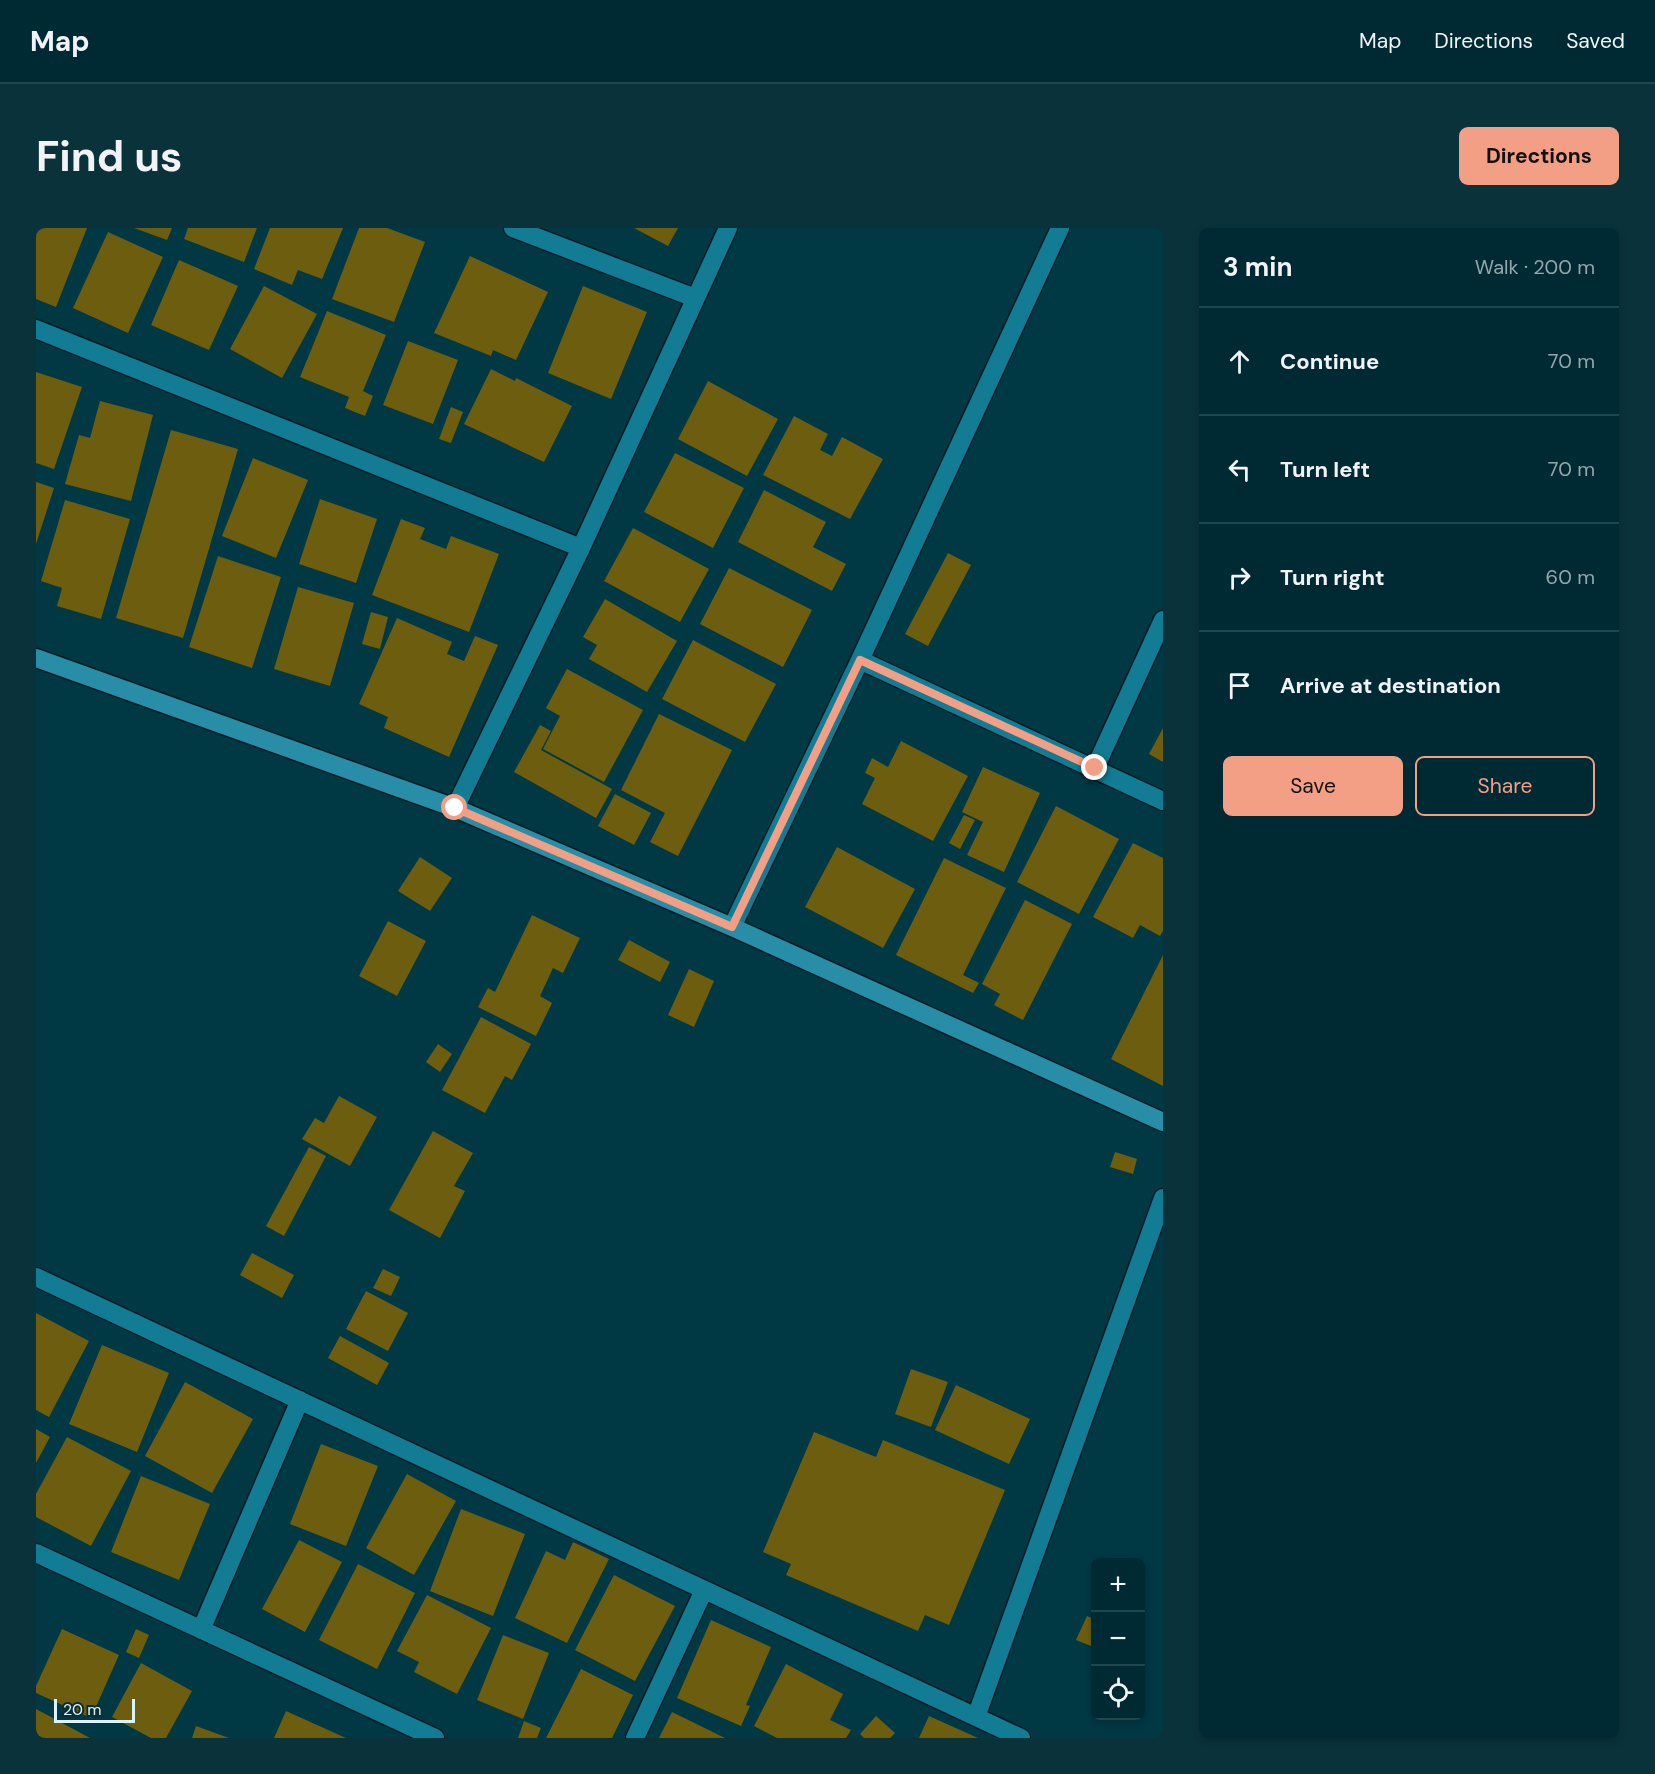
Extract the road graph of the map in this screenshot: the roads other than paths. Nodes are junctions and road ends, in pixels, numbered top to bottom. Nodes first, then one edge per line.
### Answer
1 (513, 228) edge
2 (728, 228) edge
3 (1060, 228) edge
4 (694, 298) junction
5 (36, 329) edge
6 (581, 548) junction
7 (1163, 620) edge
8 (36, 658) edge
9 (860, 660) junction
10 (1095, 768) junction
11 (1163, 801) edge
12 (455, 808) junction
13 (732, 927) junction
14 (1163, 1122) edge
15 (1163, 1198) edge
16 (36, 1277) edge
17 (300, 1400) junction
18 (36, 1553) edge
19 (704, 1590) junction
20 (201, 1630) junction
21 (976, 1717) junction
22 (435, 1738) edge
23 (635, 1738) edge
24 (1021, 1738) edge

1 - 4 street
2 - 4 street
3 - 9 street
4 - 6 street
5 - 6 street
6 - 12 street
7 - 10 street
8 - 12 street
9 - 10 street
9 - 13 street
10 - 11 street
12 - 13 street
13 - 14 street
15 - 21 street
16 - 17 street
17 - 19 street
17 - 20 street
18 - 20 street
19 - 21 street
19 - 23 street
20 - 22 street
21 - 24 street

